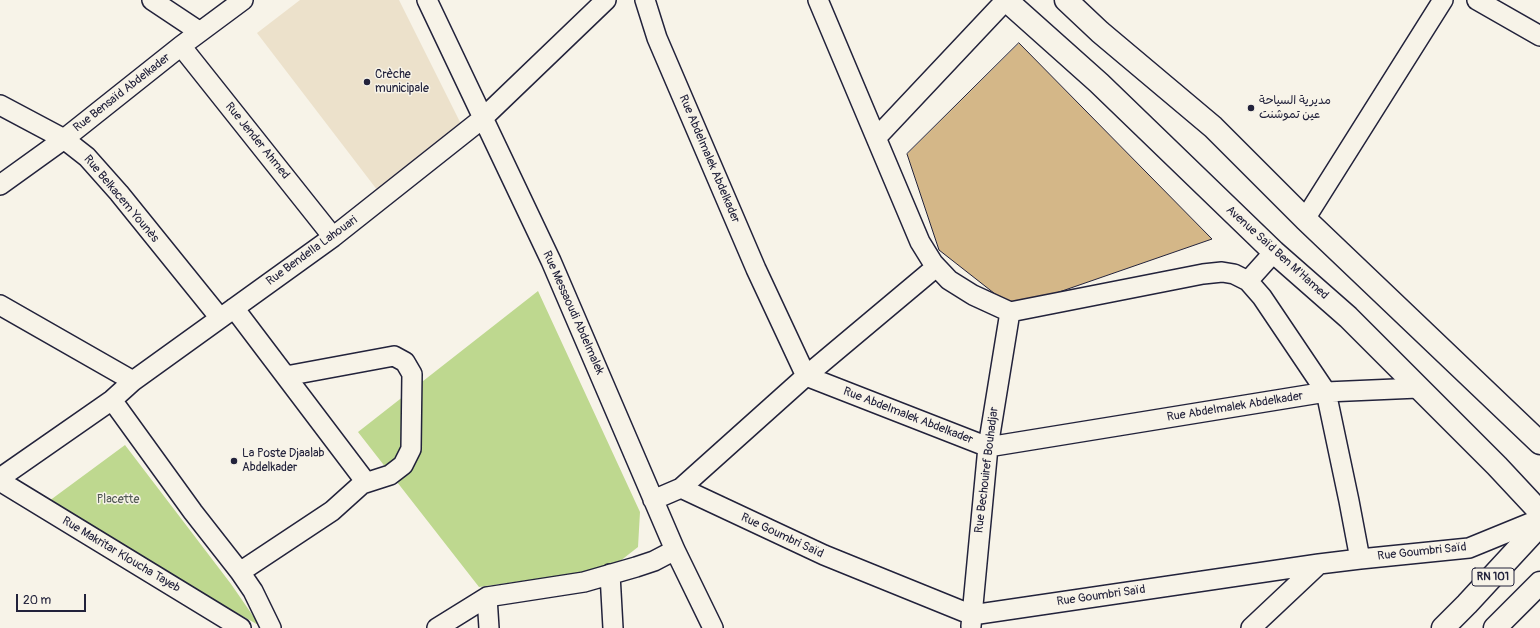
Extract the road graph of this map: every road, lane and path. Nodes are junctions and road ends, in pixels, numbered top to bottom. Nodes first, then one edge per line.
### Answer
1 (152, 0) edge
2 (243, 0) edge
3 (427, 0) edge
4 (606, 0) edge
5 (646, 0) edge
6 (818, 0) edge
7 (1006, 0) edge
8 (1066, 0) edge
9 (1443, 0) edge
10 (1477, 0) edge
11 (200, 32) junction
12 (1540, 36) edge
13 (181, 46) junction
14 (0, 105) edge
15 (482, 119) junction
16 (877, 137) junction
17 (64, 139) junction
18 (0, 185) edge
19 (1305, 219) junction
20 (333, 237) junction
21 (1274, 252) junction
22 (936, 267) junction
23 (1248, 281) junction
24 (0, 305) edge
25 (1010, 312) junction
26 (227, 313) junction
27 (286, 376) junction
28 (806, 376) junction
29 (133, 381) junction
30 (1418, 388) junction
31 (1326, 392) junction
32 (112, 400) junction
33 (1540, 443) edge
34 (988, 447) junction
35 (0, 478) edge
36 (0, 481) edge
37 (362, 484) junction
38 (681, 488) junction
39 (653, 500) junction
40 (1540, 512) edge
41 (1540, 519) edge
42 (1540, 525) edge
43 (675, 550) junction
44 (1360, 558) junction
45 (1319, 564) junction
46 (240, 572) junction
47 (610, 574) junction
48 (1540, 583) edge
49 (487, 597) junction
50 (971, 622) edge
51 (241, 628) edge
52 (271, 628) edge
53 (437, 628) edge
54 (489, 628) edge
55 (613, 628) edge
56 (713, 628) edge
57 (1251, 628) edge
58 (1443, 628) edge
59 (1495, 628) edge

1 - 11 street
2 - 11 street, Rue Bensaïd Abdelkader
3 - 15 street, Rue Messaoudi Abdelmalek
4 - 15 street, Rue Bendella Lahouari
5 - 28 street, Rue Abdelmalek Abdelkader
6 - 16 street
7 - 16 street
7 - 21 main road, Avenue Saïd Ben M'Hamed
8 - 19 main road
9 - 19 street
10 - 12 street
11 - 13 street, Rue Bensaïd Abdelkader
13 - 17 street, Rue Bensaïd Abdelkader
13 - 20 street, Rue Jender Ahmed
14 - 17 street, Rue Belkacem Younès
15 - 20 street, Rue Bendella Lahouari
15 - 39 street, Rue Messaoudi Abdelmalek
16 - 22 street
17 - 18 street, Rue Bensaïd Abdelkader
17 - 26 street, Rue Belkacem Younès
19 - 33 main road
20 - 26 street, Rue Bendella Lahouari
21 - 23 street
21 - 30 main road, Avenue Saïd Ben M'Hamed
22 - 25 street
22 - 28 street
23 - 25 street
23 - 31 street
24 - 29 street
25 - 34 street, Rue Bechouiref Bouhadjar
26 - 27 street, Rue Belkacem Younès
26 - 29 street, Rue Bendella Lahouari
27 - 37 street, Rue Belkacem Younès
27 - 37 street
28 - 34 street, Rue Abdelmalek Abdelkader
28 - 38 street
29 - 32 street, Rue Bendella Lahouari
30 - 31 street, Rue Abdelmalek Abdelkader
30 - 40 main road, Avenue Saïd Ben M'Hamed
31 - 34 street, Rue Abdelmalek Abdelkader
31 - 44 street
32 - 35 street, Rue Bendella Lahouari
32 - 46 street
34 - 50 street, Rue Bechouiref Bouhadjar
36 - 51 street, Rue Makritar Kloucha Tayeb
37 - 46 street
38 - 39 street
38 - 50 street, Rue Goumbri Saïd
39 - 43 street, Rue Messaoudi Abdelmalek
41 - 44 street, Rue Goumbri Saïd
42 - 58 main road, RN 101
43 - 47 street
43 - 56 street, Rue Messaoudi Abdelmalek
44 - 45 street, Rue Goumbri Saïd
45 - 50 street, Rue Goumbri Saïd
45 - 57 street
46 - 52 street
47 - 49 street
47 - 55 street
48 - 59 main road, RN 101
49 - 53 street
49 - 54 street

